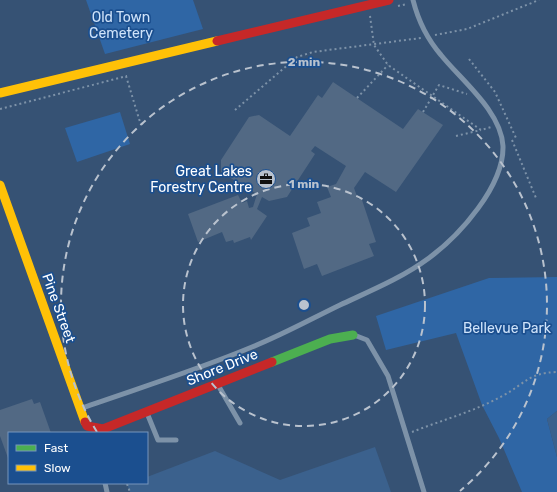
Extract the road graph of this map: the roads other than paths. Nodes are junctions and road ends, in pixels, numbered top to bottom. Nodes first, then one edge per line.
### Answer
1 (389, 0) edge
2 (413, 0) edge
3 (0, 93) edge
4 (0, 185) edge
5 (353, 335) joint
6 (217, 384) junction
7 (81, 409) junction
8 (146, 412) junction
9 (240, 423) dead end
10 (88, 429) edge
11 (103, 429) joint
12 (176, 440) dead end
13 (424, 492) edge

1 - 3 street
2 - 7 lane
4 - 7 street, Pine Street
5 - 6 street, Shore Drive
5 - 13 lane
6 - 8 street, Shore Drive
6 - 9 lane
7 - 10 street, Pine Street
8 - 11 street, Shore Drive
8 - 12 lane
10 - 11 street, Pine Street

